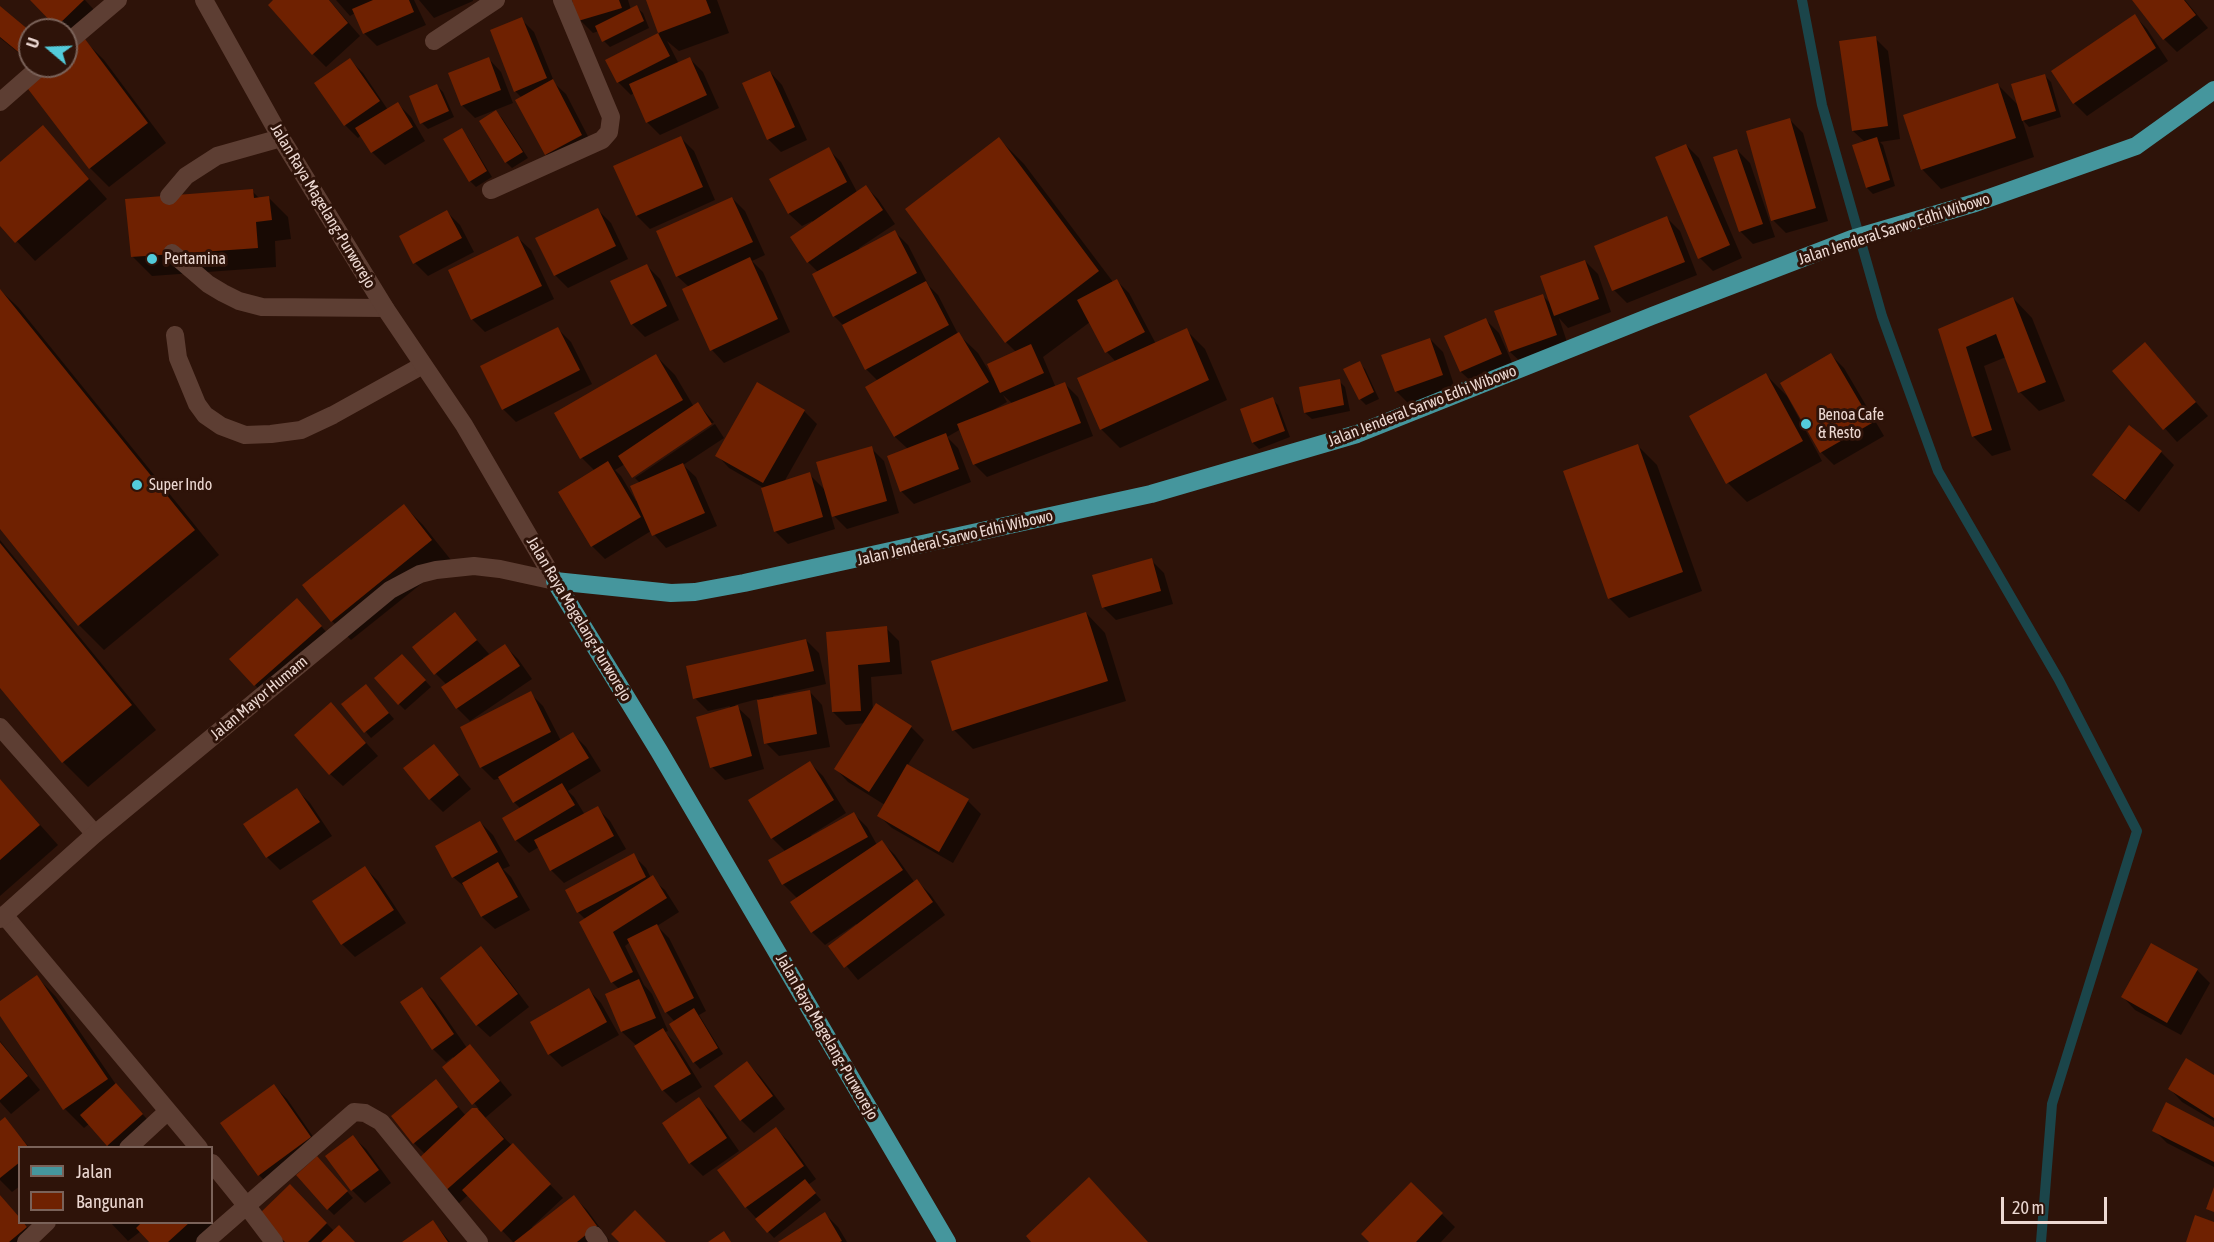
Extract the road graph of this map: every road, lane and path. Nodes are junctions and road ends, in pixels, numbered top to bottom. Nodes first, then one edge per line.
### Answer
1 (118, 0) edge
2 (204, 0) edge
3 (496, 0) edge
4 (562, 0) edge
5 (78, 34) edge
6 (434, 41) dead end
7 (27, 78) edge
8 (2214, 90) edge
9 (0, 102) edge
10 (281, 138) junction
11 (491, 190) dead end
12 (169, 196) dead end
13 (172, 253) dead end
14 (385, 308) junction
15 (175, 335) dead end
16 (423, 365) junction
17 (555, 581) junction
18 (0, 727) edge
19 (95, 834) junction
20 (2, 917) edge
21 (168, 1111) junction
22 (130, 1146) edge
23 (197, 1146) edge
24 (213, 1164) edge
25 (246, 1204) junction
26 (45, 1224) edge
27 (26, 1242) edge
28 (205, 1242) edge
29 (274, 1242) edge
30 (479, 1242) edge
31 (947, 1242) edge

1 - 5 street
2 - 10 street, Jalan Raya Magelang-Purworejo
3 - 6 street
4 - 11 street
7 - 9 street
8 - 17 main road, Jalan Jenderal Sarwo Edhi Wibowo
10 - 12 street
10 - 14 street, Jalan Raya Magelang-Purworejo
13 - 14 street
14 - 16 street, Jalan Raya Magelang-Purworejo
15 - 16 street
16 - 17 street, Jalan Raya Magelang-Purworejo
17 - 19 street, Jalan Mayor Humam
17 - 31 main road, Jalan Raya Magelang-Purworejo
18 - 19 street
19 - 20 street, Jalan Mayor Humam
20 - 21 street
21 - 22 street
21 - 23 street
24 - 25 street
25 - 28 street
25 - 29 street
25 - 30 street
26 - 27 street

